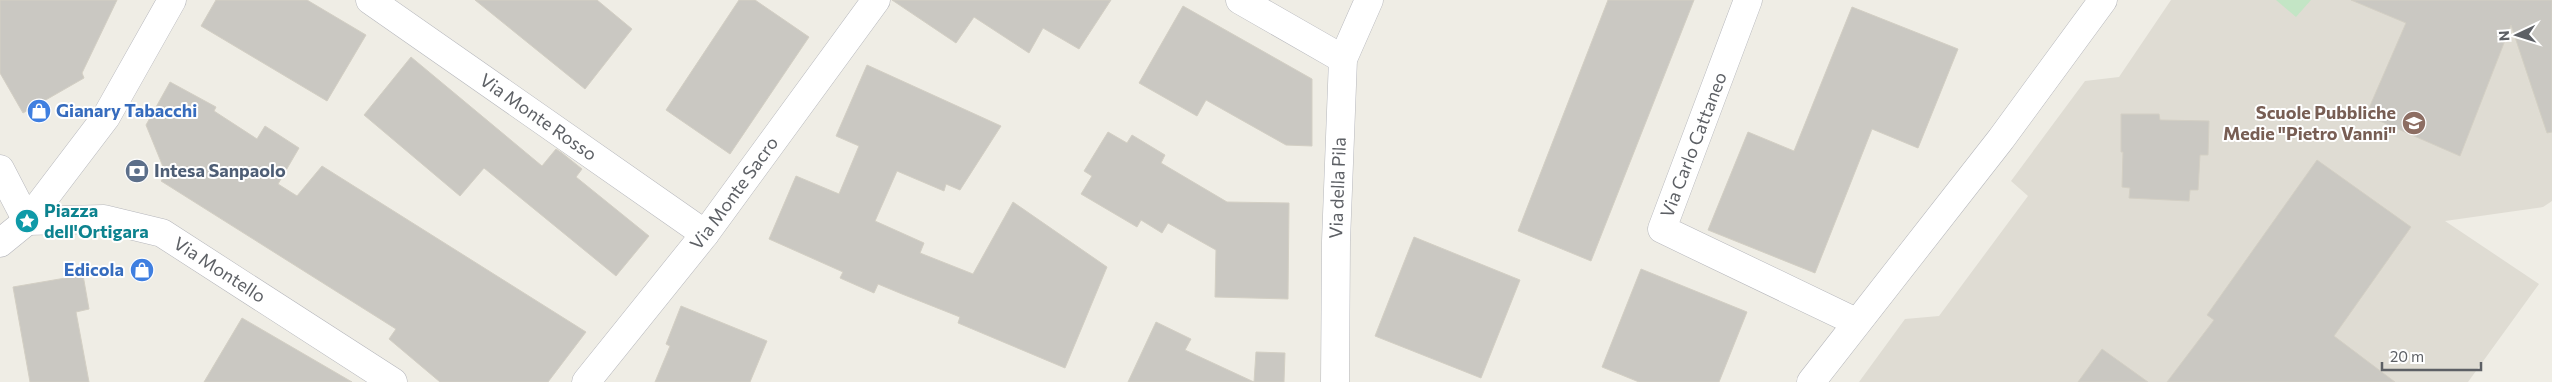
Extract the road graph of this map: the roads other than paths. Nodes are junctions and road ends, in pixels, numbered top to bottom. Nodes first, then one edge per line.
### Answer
1 (172, 0) edge
2 (370, 0) edge
3 (876, 0) edge
4 (1240, 0) edge
5 (1369, 0) edge
6 (1748, 0) edge
7 (2103, 0) edge
8 (1343, 60) junction
9 (0, 169) edge
10 (27, 221) junction
11 (705, 234) junction
12 (0, 243) edge
13 (1856, 322) junction
14 (393, 382) edge
15 (586, 382) edge
16 (1335, 382) edge
17 (1811, 382) edge

1 - 10 street
2 - 11 street, Via Monte Rosso
3 - 11 street, Via Monte Sacro
4 - 8 street
5 - 8 street, Via della Pila
6 - 13 street, Via Carlo Cattaneo
7 - 13 street
8 - 16 street, Via della Pila
9 - 10 street
10 - 12 street
10 - 14 street, Via Montello
11 - 15 street, Via Monte Sacro
13 - 17 street

